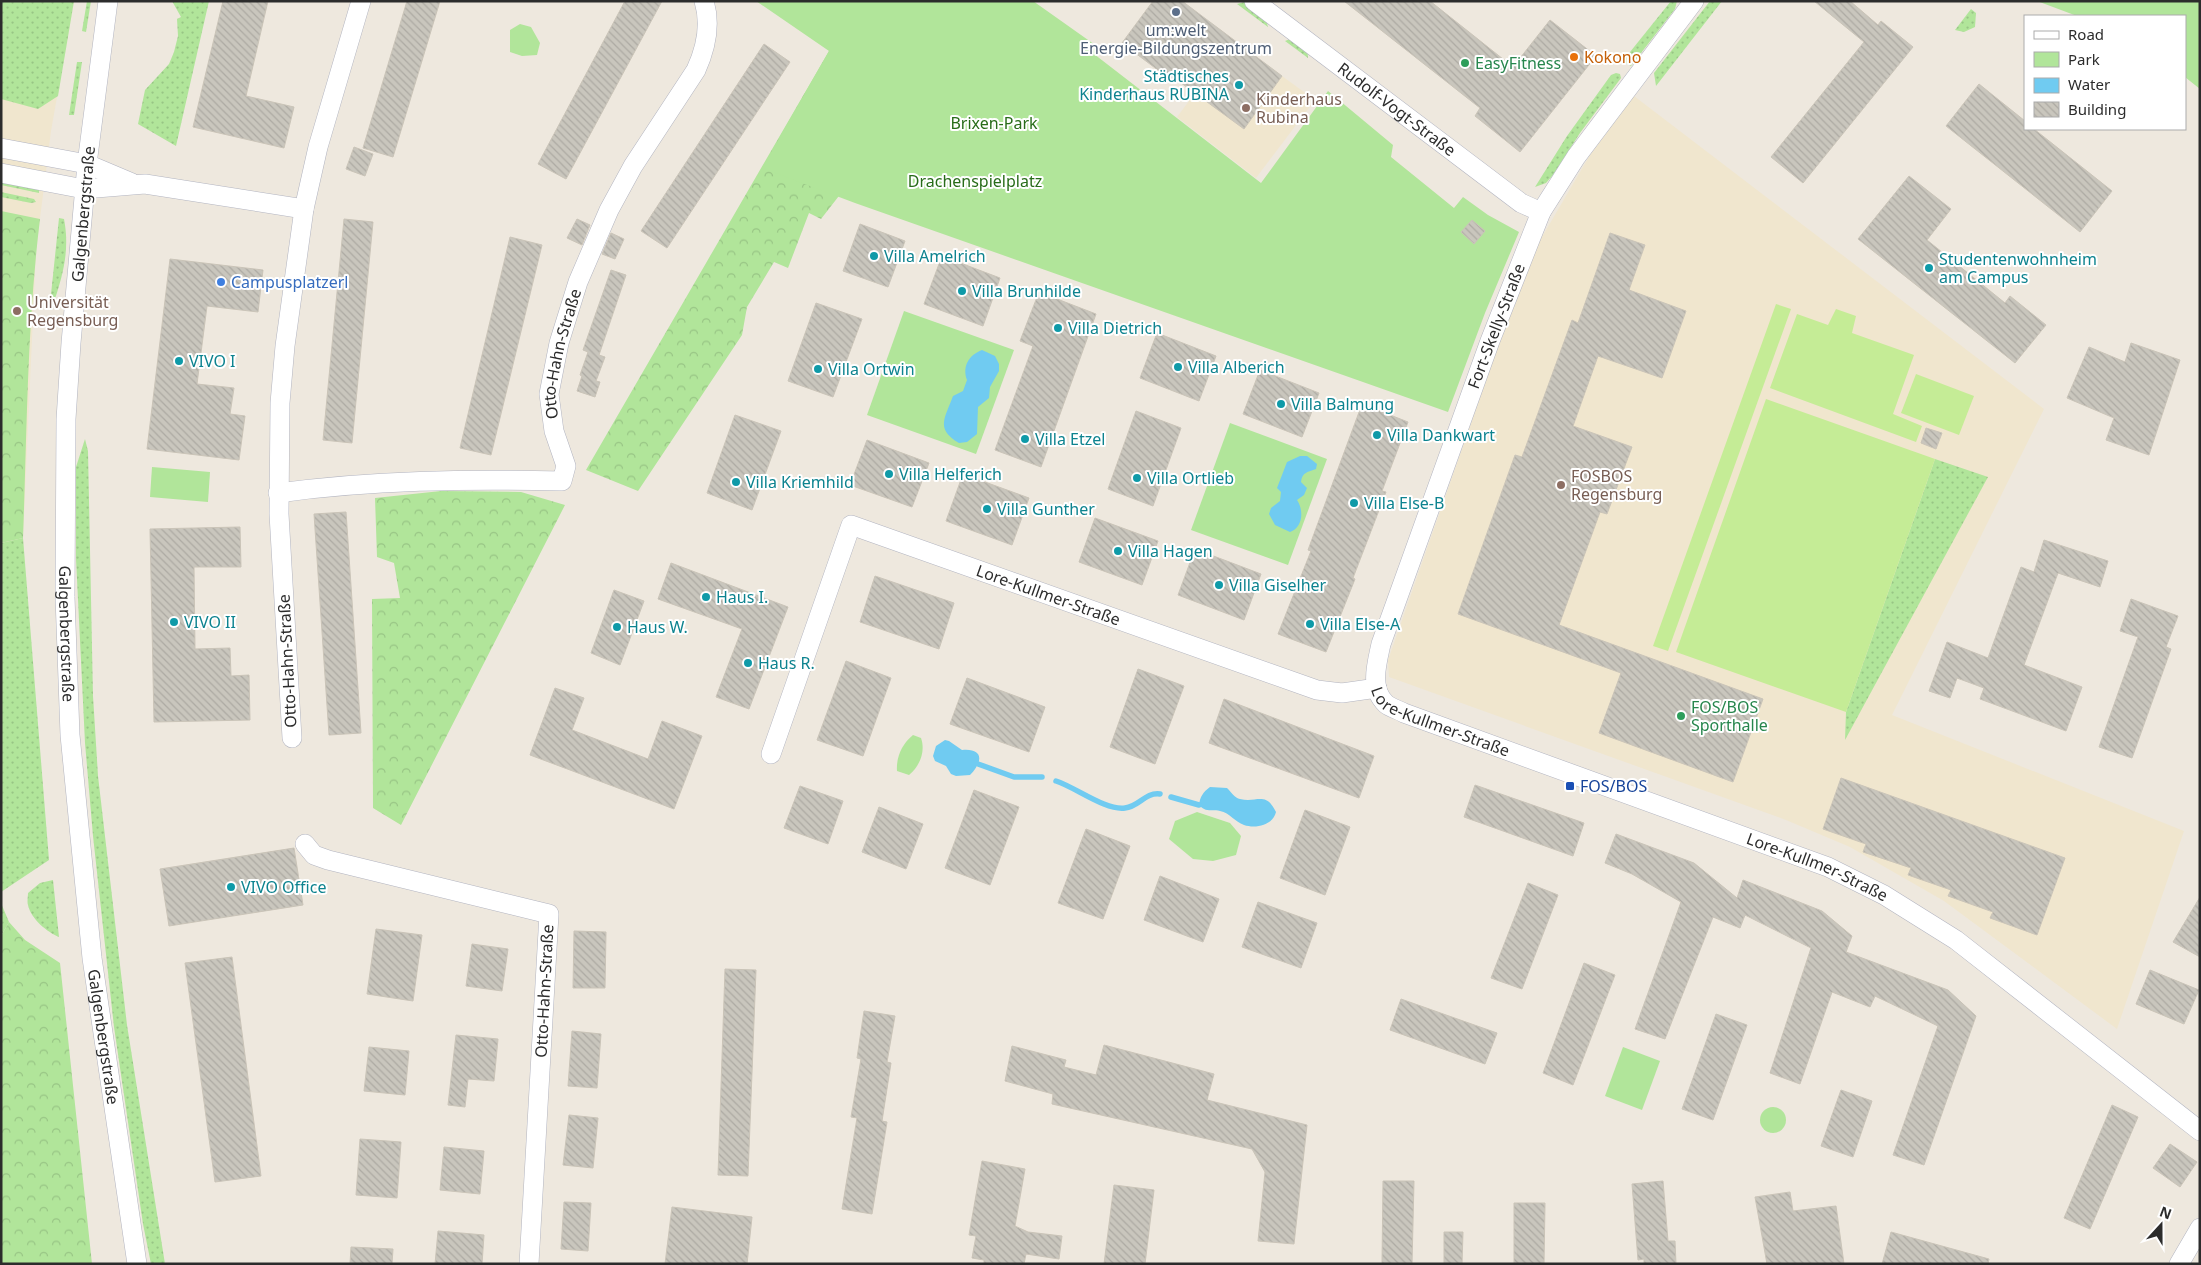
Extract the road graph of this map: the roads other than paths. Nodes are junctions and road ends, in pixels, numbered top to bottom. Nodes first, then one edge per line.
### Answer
1 (108, 1) edge
2 (361, 1) edge
3 (704, 1) edge
4 (1254, 1) edge
5 (1694, 1) edge
6 (1, 148) edge
7 (87, 164) junction
8 (1, 173) edge
9 (135, 184) junction
10 (84, 189) junction
11 (304, 209) junction
12 (1541, 212) junction
13 (278, 493) junction
14 (1377, 688) junction
15 (292, 738) dead end
16 (771, 754) dead end
17 (305, 844) dead end
18 (2200, 1131) edge
19 (2200, 1228) edge
20 (137, 1264) edge
21 (529, 1264) edge
22 (2179, 1264) edge

1 - 7 street, Galgenbergstraße
2 - 11 street, Otto-Hahn-Straße
3 - 13 street, Otto-Hahn-Straße
4 - 12 street, Rudolf-Vogt-Straße
5 - 12 street, Fort-Skelly-Straße
6 - 7 street
7 - 9 street
7 - 10 street, Galgenbergstraße
8 - 10 street
9 - 10 street
9 - 11 street
10 - 20 street, Galgenbergstraße
11 - 13 street, Otto-Hahn-Straße
12 - 14 street, Fort-Skelly-Straße
13 - 15 street, Otto-Hahn-Straße
14 - 16 street, Lore-Kullmer-Straße
14 - 18 street, Lore-Kullmer-Straße
17 - 21 street, Otto-Hahn-Straße
19 - 22 street

